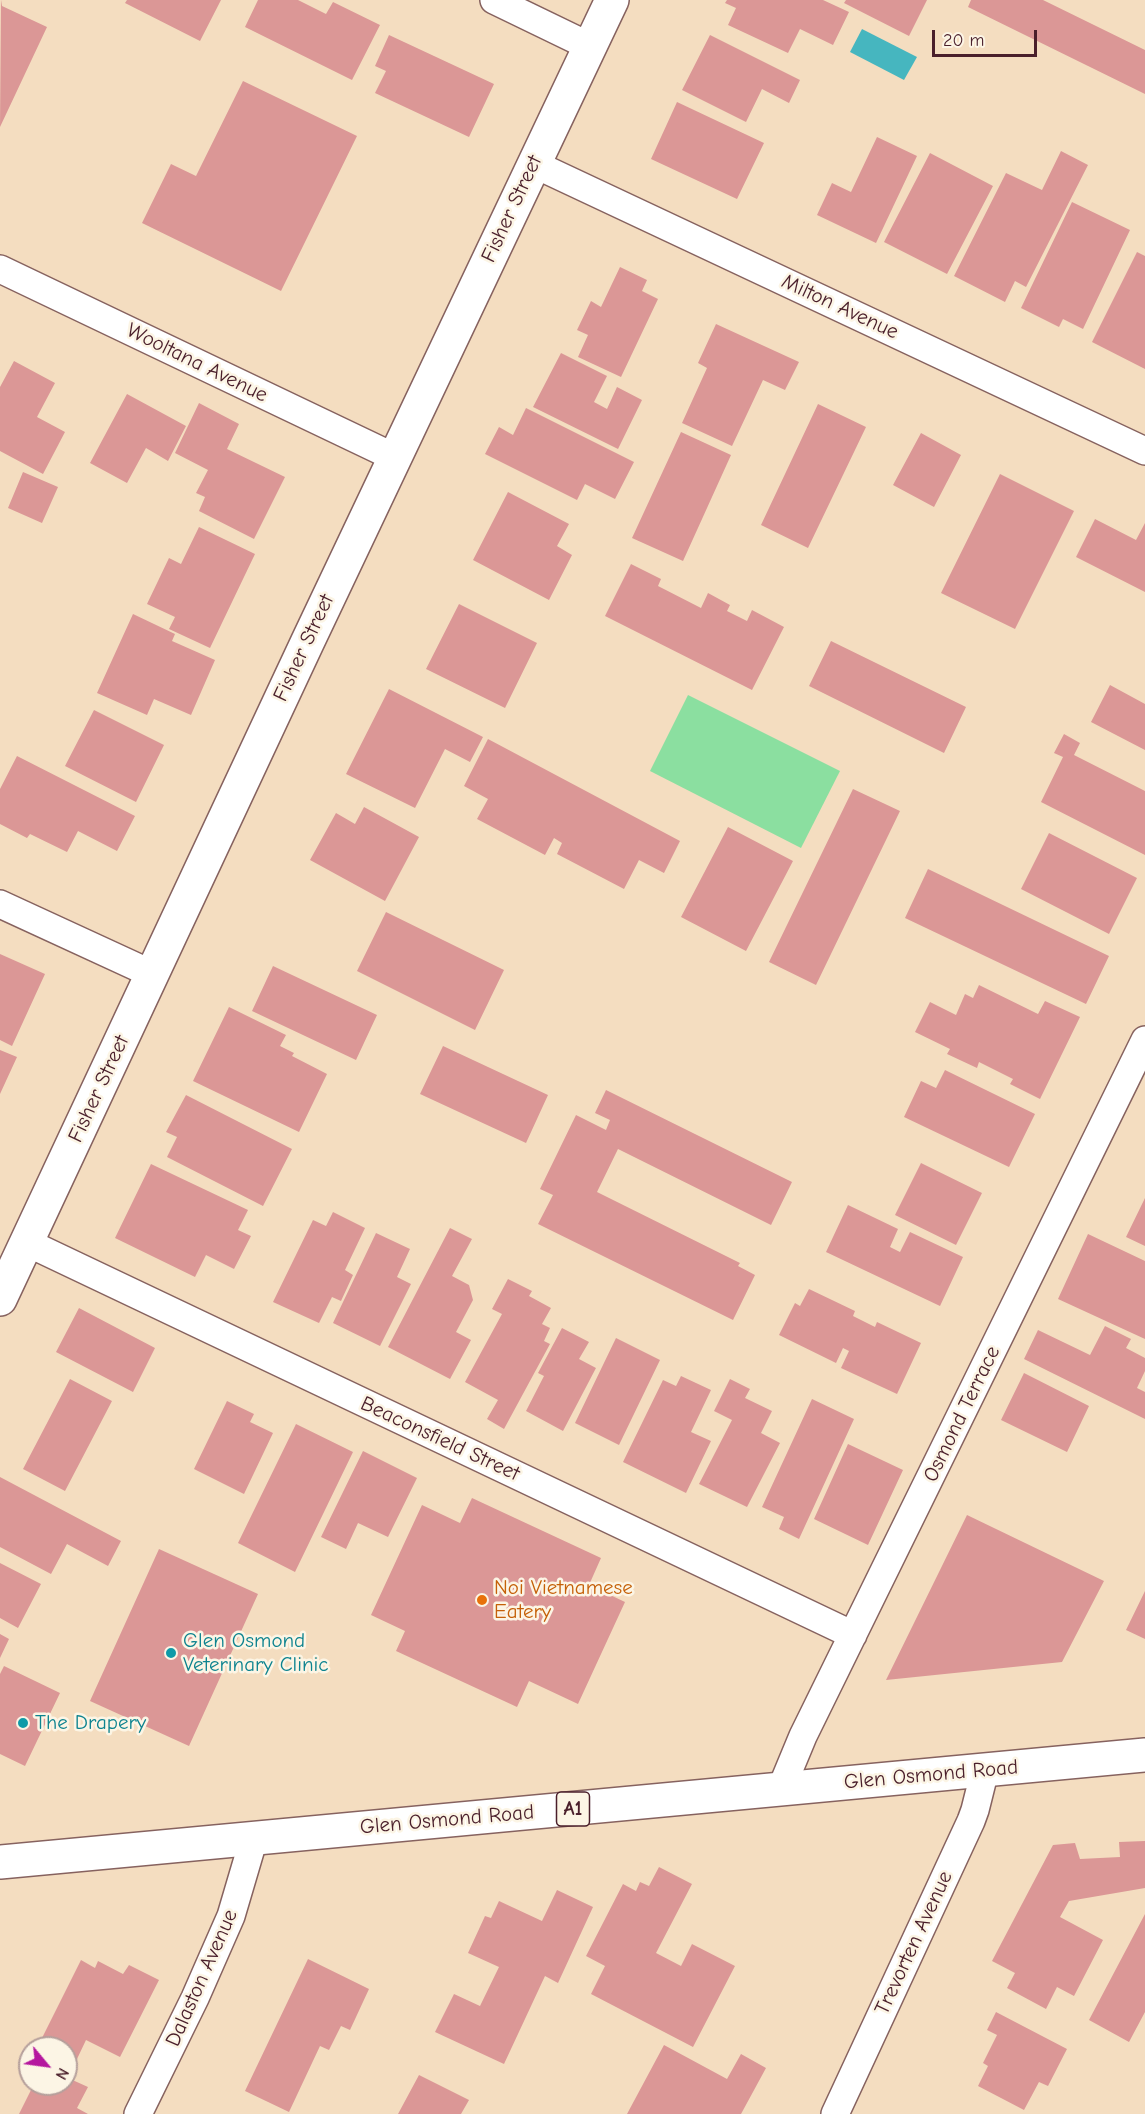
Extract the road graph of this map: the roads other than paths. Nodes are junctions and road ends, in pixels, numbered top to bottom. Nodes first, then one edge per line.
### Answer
1 (494, 0) edge
2 (612, 0) edge
3 (589, 46) junction
4 (534, 164) junction
5 (0, 269) edge
6 (1145, 452) edge
7 (394, 457) junction
8 (0, 904) edge
9 (152, 974) junction
10 (1145, 1040) edge
11 (27, 1243) junction
12 (0, 1299) edge
13 (853, 1635) junction
14 (1145, 1755) edge
15 (985, 1770) junction
16 (781, 1789) junction
17 (254, 1839) junction
18 (0, 1862) edge
19 (138, 2114) edge
20 (835, 2114) edge

1 - 3 street
2 - 3 main road, Fisher Street
3 - 4 main road, Fisher Street
4 - 6 street, Milton Avenue
4 - 7 main road, Fisher Street
5 - 7 street, Wooltana Avenue
7 - 9 main road, Fisher Street
8 - 9 street
9 - 11 main road, Fisher Street
10 - 13 street, Osmond Terrace
11 - 12 main road, Fisher Street
11 - 13 street, Beaconsfield Street
13 - 16 street, Osmond Terrace
14 - 15 main road, Glen Osmond Road / A1
15 - 16 main road, Glen Osmond Road / A1
15 - 20 street, Trevorten Avenue
16 - 17 main road, Glen Osmond Road / A1
17 - 18 main road, Glen Osmond Road / A1
17 - 19 street, Dalaston Avenue

